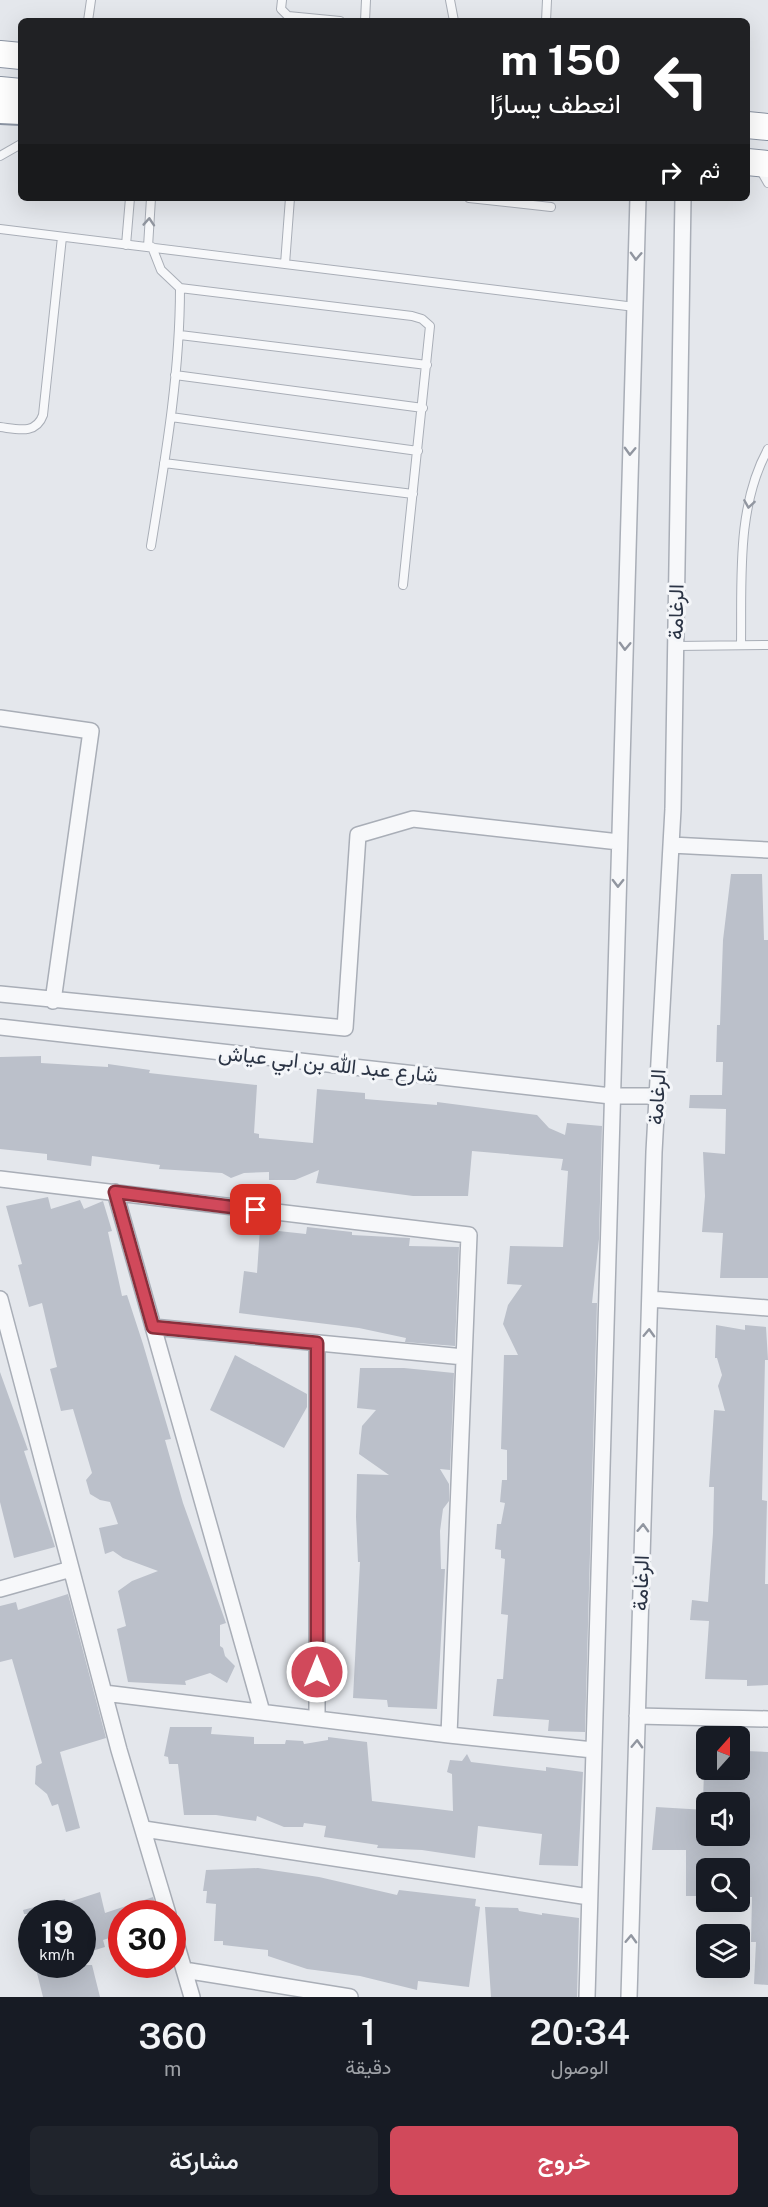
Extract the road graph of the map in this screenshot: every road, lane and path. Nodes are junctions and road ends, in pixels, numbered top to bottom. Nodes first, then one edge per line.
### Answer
1 (91, 0) edge
2 (282, 0) edge
3 (366, 0) edge
4 (450, 0) edge
5 (548, 0) edge
6 (88, 18) edge
7 (309, 18) edge
8 (364, 18) edge
9 (453, 18) edge
10 (546, 18) edge
11 (0, 54) edge
12 (18, 56) edge
13 (0, 90) edge
14 (18, 92) edge
15 (0, 109) edge
16 (18, 110) edge
17 (750, 125) edge
18 (768, 127) edge
19 (18, 146) edge
20 (0, 156) edge
21 (130, 201) edge
22 (151, 201) edge
23 (290, 201) edge
24 (496, 201) edge
25 (638, 201) edge
26 (683, 201) edge
27 (551, 207) dead end
28 (0, 230) edge
29 (62, 237) junction
30 (126, 245) junction
31 (150, 247) junction
32 (285, 264) junction
33 (180, 288) junction
34 (634, 307) junction
35 (180, 335) junction
36 (427, 365) junction
37 (176, 375) junction
38 (423, 408) junction
39 (171, 417) junction
40 (0, 427) edge
41 (768, 449) edge
42 (418, 452) junction
43 (164, 463) junction
44 (413, 494) junction
45 (152, 546) dead end
46 (403, 585) dead end
47 (741, 645) junction
48 (768, 645) edge
49 (676, 646) junction
50 (0, 718) edge
51 (619, 842) junction
52 (671, 845) junction
53 (768, 850) edge
54 (0, 994) edge
55 (53, 1001) junction
56 (0, 1027) edge
57 (611, 1096) junction
58 (657, 1096) junction
59 (0, 1179) edge
60 (115, 1192) junction
61 (0, 1299) edge
62 (650, 1299) junction
63 (768, 1308) edge
64 (153, 1327) junction
65 (317, 1343) junction
66 (464, 1357) junction
67 (71, 1569) junction
68 (0, 1589) edge
69 (104, 1693) junction
70 (262, 1712) junction
71 (638, 1716) junction
72 (317, 1719) junction
73 (768, 1719) edge
74 (449, 1735) junction
75 (593, 1750) junction
76 (144, 1829) junction
77 (589, 1897) junction
78 (164, 1900) edge
79 (186, 1970) edge
80 (186, 1977) edge
81 (192, 1997) edge
82 (350, 1997) edge
83 (587, 1997) edge
84 (629, 1997) edge

1 - 6 lane
2 - 7 lane
3 - 8 lane
4 - 9 lane
5 - 10 lane
11 - 12 highway
13 - 14 highway
15 - 16 highway
17 - 18 highway
19 - 20 lane
21 - 30 lane
31 -> 22 lane
23 - 32 lane
24 - 27 lane
25 -> 34 street, الرغامة
26 - 49 street, الرغامة
28 - 29 lane
29 - 30 lane
29 - 40 lane
30 - 31 lane
31 - 32 lane
31 - 33 lane
32 - 34 lane
33 - 35 lane
33 - 36 lane
34 -> 51 street, الرغامة
35 - 36 lane
35 - 37 lane
36 - 38 lane
37 - 38 lane
37 - 39 lane
38 - 42 lane
39 - 42 lane
39 - 43 lane
41 -> 47 lane
42 - 44 lane
43 - 44 lane
43 - 45 lane
44 - 46 lane
47 - 48 lane
47 - 49 lane
49 - 52 street, الرغامة
50 - 55 street
51 - 55 street
51 -> 57 street, الرغامة
52 - 53 street
52 - 58 street, الرغامة
54 - 55 street
56 - 57 street, شارع عبد الله بن ابي عياش
57 - 58 street, شارع عبد الله بن ابي عياش
57 - 75 street, الرغامة
58 - 62 street, الرغامة
59 - 60 street
60 - 64 street
60 - 66 street
61 - 67 street
62 - 63 street
71 -> 62 street, الرغامة
64 - 65 street
64 - 70 street
65 - 66 street
65 - 72 street
66 - 74 street
67 - 68 street
67 - 69 street
69 - 70 street
69 - 76 street
70 - 72 street
71 - 73 street
84 -> 71 street, الرغامة
72 - 74 street
74 - 75 street
75 - 77 street, الرغامة
76 - 77 street
76 - 78 street
77 - 83 street, الرغامة
79 - 82 street
80 - 81 street

